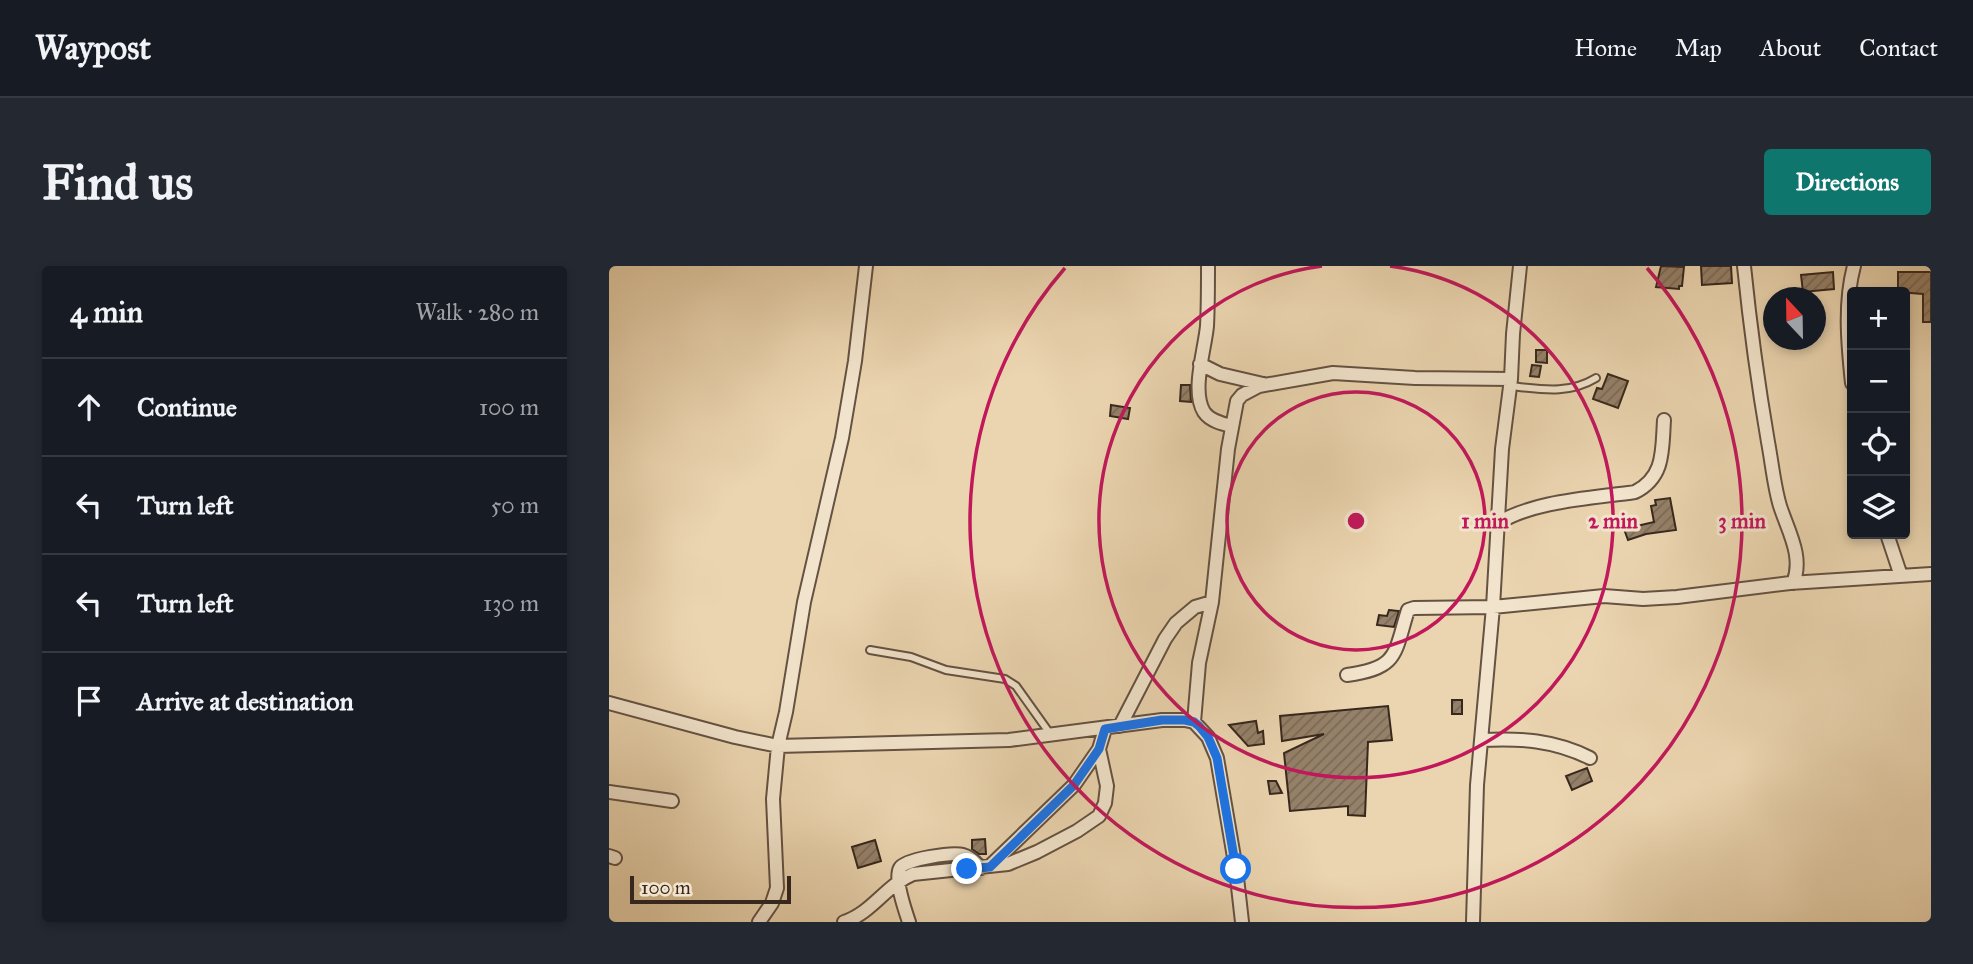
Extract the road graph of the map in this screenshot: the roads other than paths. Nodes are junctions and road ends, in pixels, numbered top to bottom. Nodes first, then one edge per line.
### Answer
1 (866, 266) edge
2 (1208, 266) edge
3 (1520, 266) edge
4 (1744, 266) edge
5 (1854, 266) edge
6 (1850, 350) edge
7 (1200, 364) junction
8 (1595, 379) dead end
9 (1510, 383) junction
10 (1267, 384) junction
11 (1664, 420) dead end
12 (1232, 426) junction
13 (1497, 524) junction
14 (1889, 539) edge
15 (1931, 574) edge
16 (1901, 576) junction
17 (1793, 583) junction
18 (1212, 602) junction
19 (1493, 607) junction
20 (870, 650) dead end
21 (1347, 675) dead end
22 (609, 703) edge
23 (1194, 722) junction
24 (1120, 726) junction
25 (1105, 729) junction
26 (1052, 736) junction
27 (1481, 740) junction
28 (778, 746) junction
29 (1099, 749) junction
30 (1590, 758) dead end
31 (609, 792) edge
32 (672, 802) dead end
33 (986, 867) junction
34 (898, 883) junction
35 (759, 922) edge
36 (844, 922) edge
37 (909, 922) edge
38 (1242, 922) edge
39 (1473, 922) edge

1 - 28 street
2 - 7 street
3 - 9 street
4 - 17 street
5 - 6 street
7 - 10 street
7 - 12 street
8 - 9 lane
9 - 10 street
9 - 13 street
10 - 12 street
11 - 13 street
12 - 18 street
13 - 19 street
14 - 16 street
15 - 16 street
16 - 17 street
17 - 19 street
18 - 23 street
18 - 24 street
19 - 21 street
19 - 27 street
20 - 26 lane
22 - 28 street
23 - 24 street
23 - 38 street
24 - 25 street
25 - 26 street
25 - 29 street
26 - 28 street
27 - 30 street
27 - 39 street
28 - 35 street
29 - 33 street
29 - 33 street
31 - 32 street
33 - 34 street
34 - 36 street
34 - 37 street

